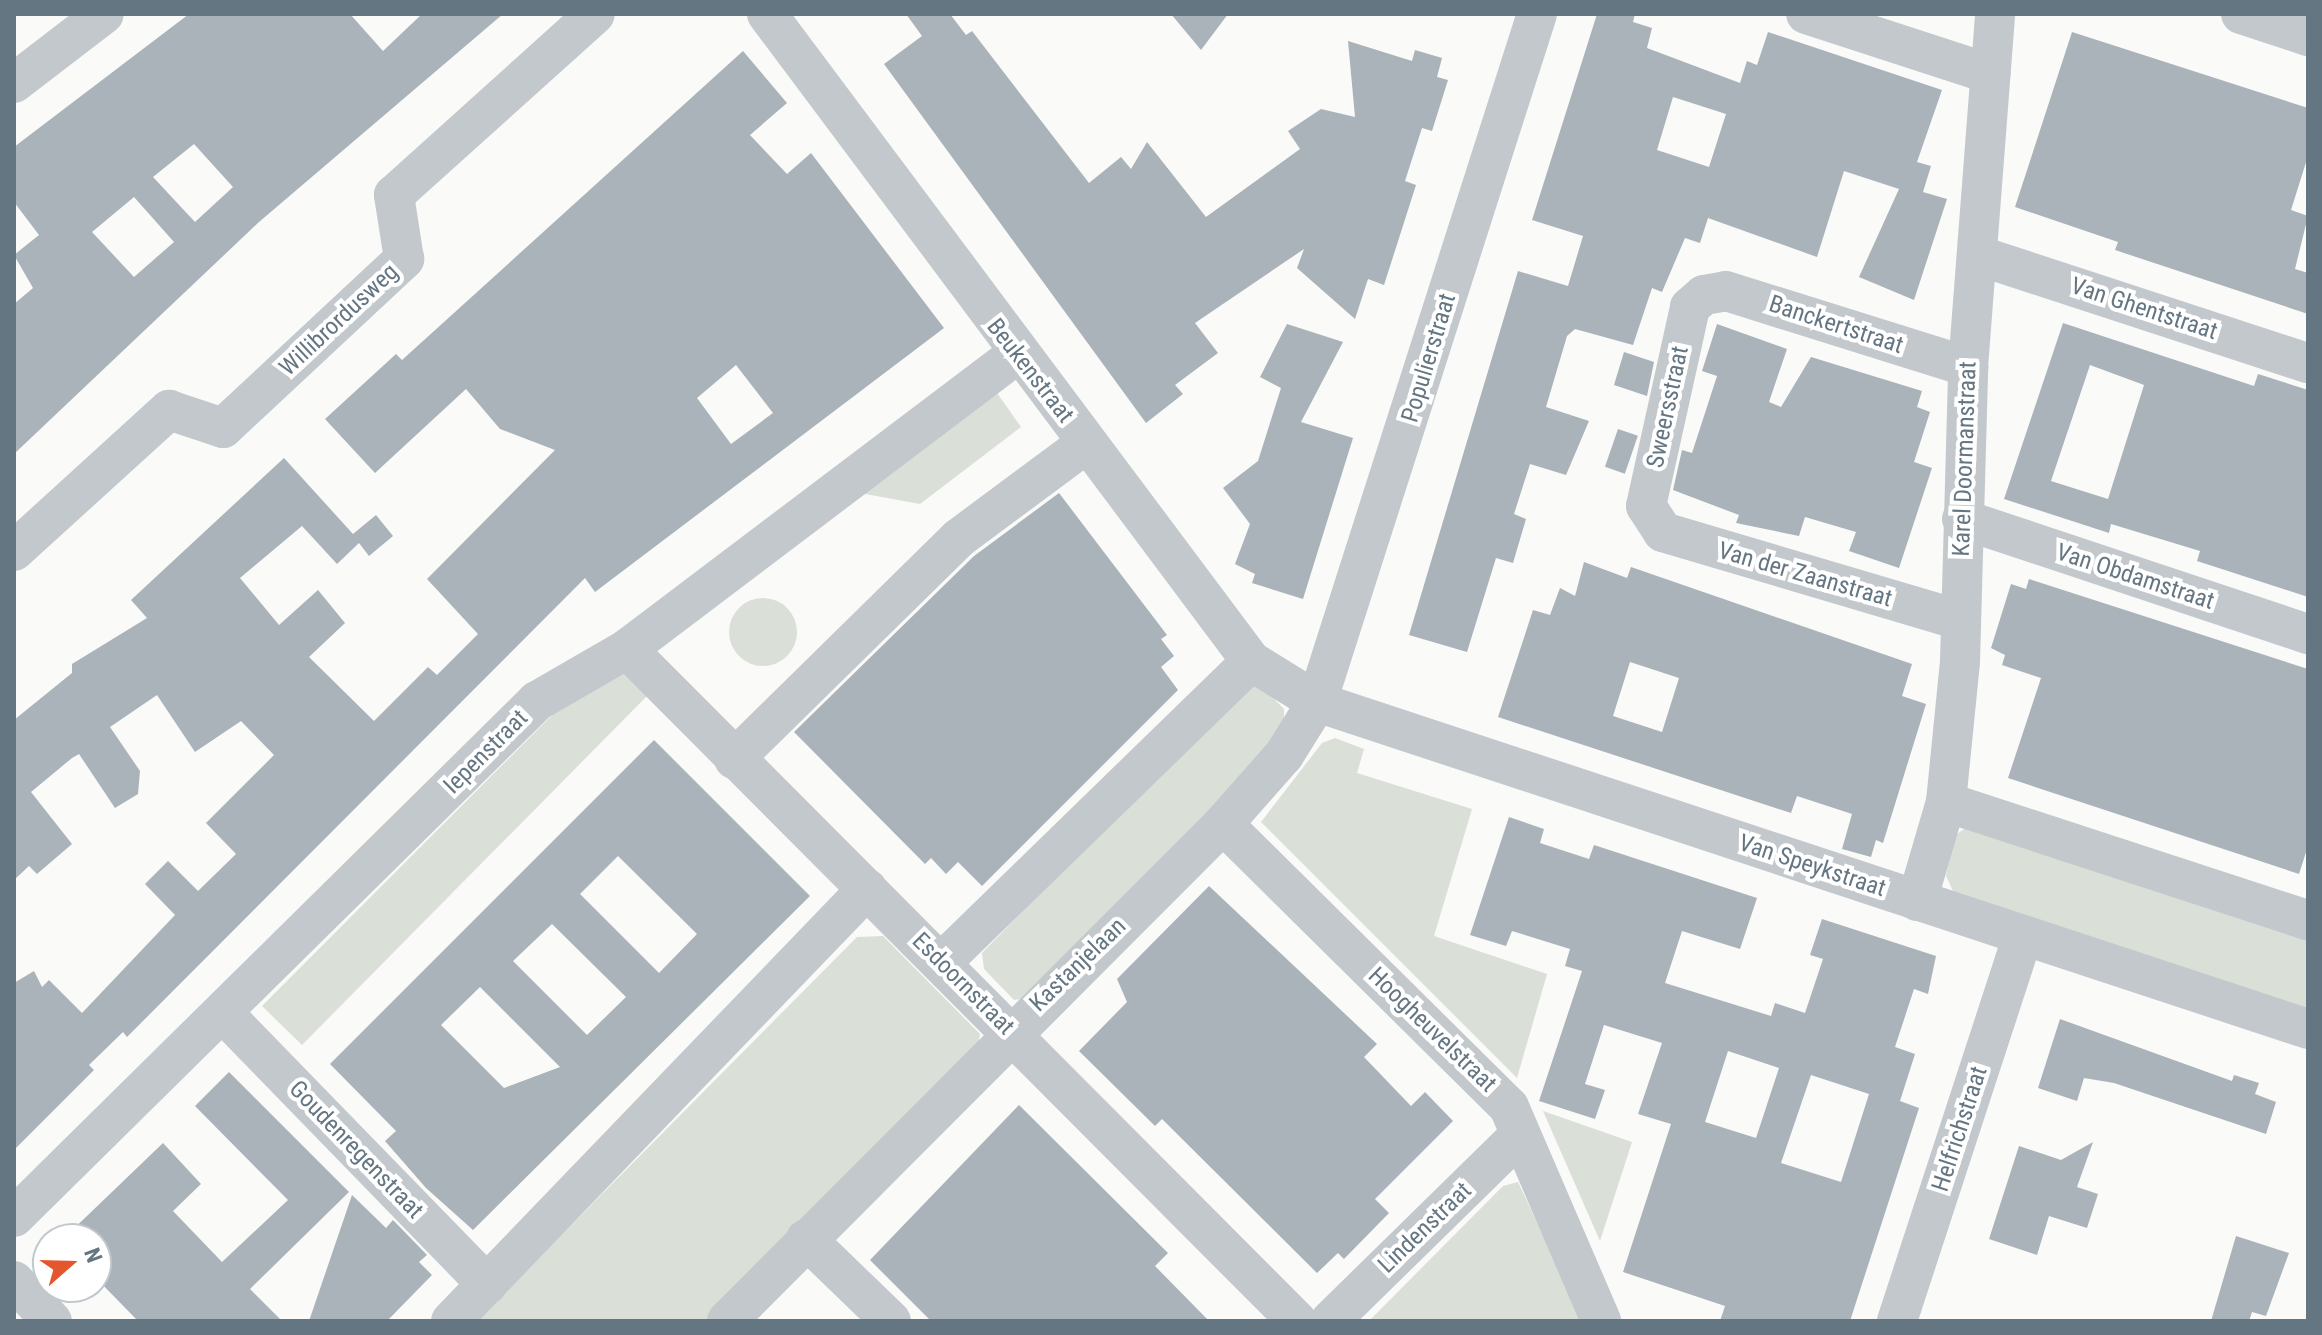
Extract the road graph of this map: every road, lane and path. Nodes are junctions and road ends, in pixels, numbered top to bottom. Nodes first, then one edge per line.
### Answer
1 (104, 14) edge
2 (595, 14) edge
3 (767, 14) edge
4 (1537, 14) edge
5 (1806, 14) edge
6 (1995, 14) edge
7 (2241, 14) edge
8 (2308, 36) edge
9 (1991, 74) junction
10 (14, 83) edge
11 (1980, 256) junction
12 (1704, 295) joint
13 (1016, 355) junction
14 (2308, 363) edge
15 (1968, 367) junction
16 (1087, 443) junction
17 (1962, 519) junction
18 (1652, 523) joint
19 (14, 551) edge
20 (1960, 620) junction
21 (2308, 634) edge
22 (627, 649) junction
23 (1251, 661) junction
24 (1317, 702) junction
25 (734, 759) junction
26 (1946, 802) junction
27 (1223, 824) junction
28 (867, 889) junction
29 (1917, 901) junction
30 (2308, 920) edge
31 (2023, 936) junction
32 (942, 962) junction
33 (225, 1015) junction
34 (2308, 1029) edge
35 (1010, 1031) junction
36 (1520, 1135) junction
37 (14, 1217) edge
38 (806, 1239) junction
39 (14, 1281) edge
40 (487, 1284) junction
41 (52, 1321) edge
42 (451, 1321) edge
43 (727, 1321) edge
44 (891, 1321) edge
45 (1297, 1321) edge
46 (1330, 1321) edge
47 (1601, 1321) edge
48 (1897, 1321) edge

1 - 10 street
2 - 19 street, Willibrordusweg
3 - 13 street, Beukenstraat
4 - 24 street, Populierstraat
5 - 9 street
6 - 9 street, Karel Doormanstraat
7 - 8 street
9 - 11 street, Karel Doormanstraat
11 - 14 street, Van Ghentstraat
11 - 15 street, Karel Doormanstraat
12 - 15 street, Banckertstraat
12 - 18 street, Sweersstraat
13 - 16 street, Beukenstraat
13 - 22 street, Iepenstraat
15 - 17 street, Karel Doormanstraat
16 - 23 street, Beukenstraat
16 - 25 street
17 - 20 street, Karel Doormanstraat
17 - 21 street, Van Obdamstraat
18 - 20 street, Van der Zaanstraat
20 - 26 street, Karel Doormanstraat
22 - 25 street, Esdoornstraat
22 - 33 street, Iepenstraat
23 - 24 street, Beukenstraat
23 - 32 street
24 - 27 street, Kastanjelaan
24 - 29 street, Van Speykstraat
25 - 28 street, Esdoornstraat
26 - 29 street, Karel Doormanstraat
26 - 30 street
27 - 35 street, Kastanjelaan
27 - 36 street, Hoogheuvelstraat
28 - 32 street, Esdoornstraat
28 - 40 street
29 - 31 street, Van Speykstraat
31 - 34 street, Van Speykstraat
31 - 48 street, Helfrichstraat
32 - 35 street, Esdoornstraat
33 - 37 street, Iepenstraat
33 - 40 street, Goudenregenstraat
35 - 38 street, Kastanjelaan
35 - 45 street, Esdoornstraat
36 - 46 street, Lindenstraat
36 - 47 street, Hoogheuvelstraat
38 - 43 street, Kastanjelaan
38 - 44 street
39 - 41 street
40 - 42 street

